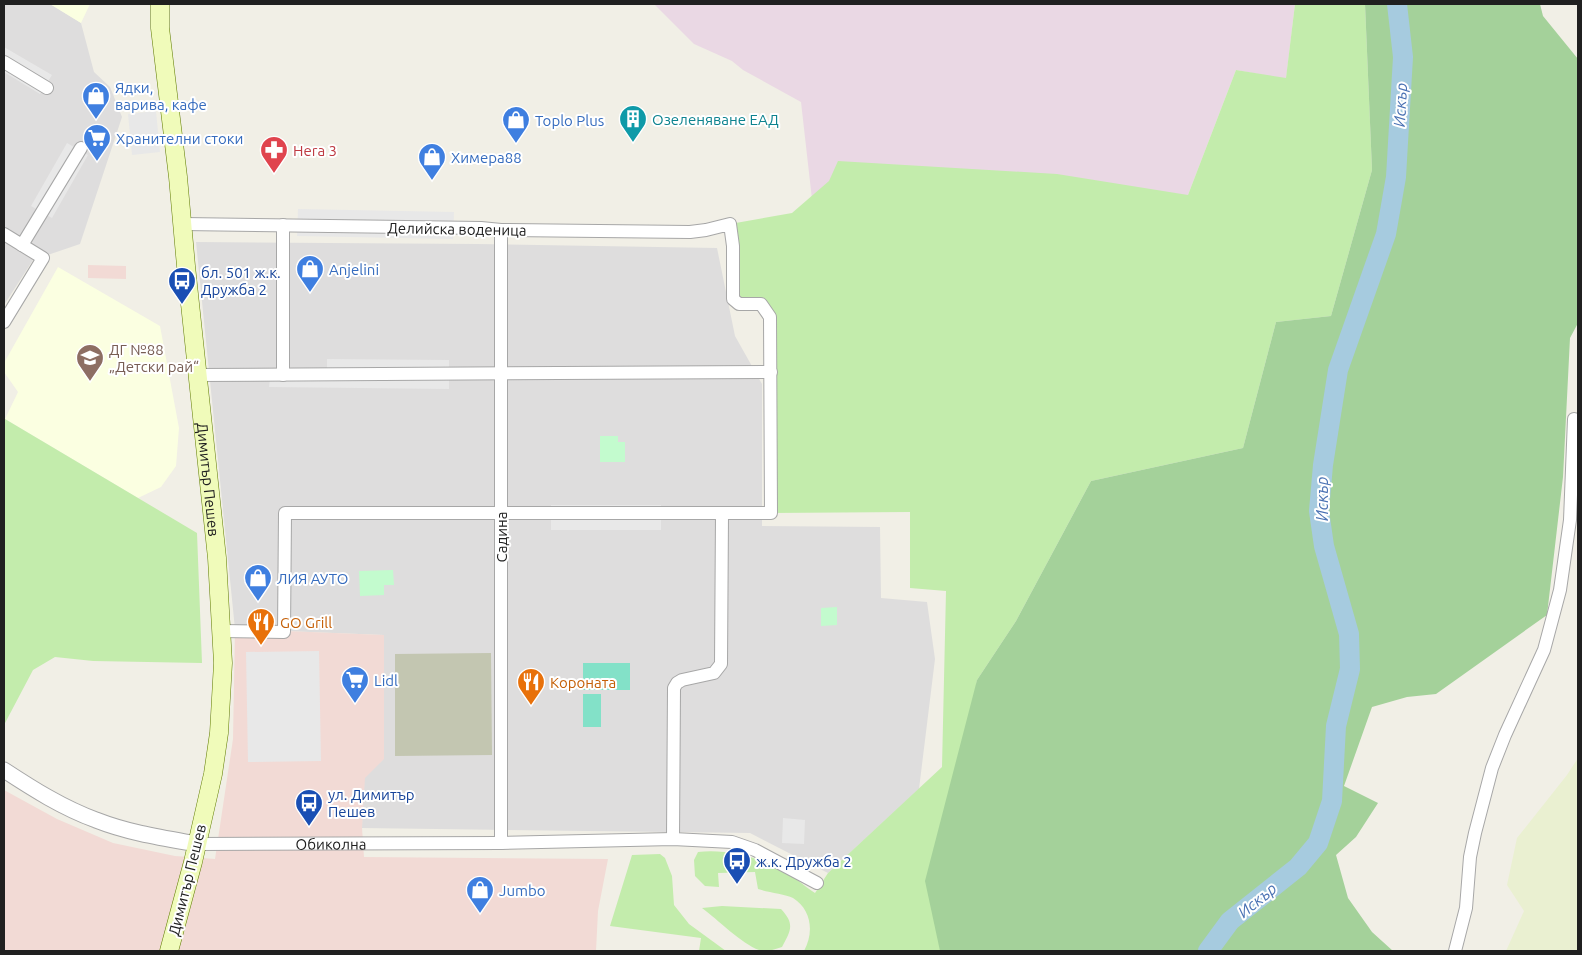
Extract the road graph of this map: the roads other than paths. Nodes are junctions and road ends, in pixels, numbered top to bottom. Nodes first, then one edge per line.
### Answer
1 (160, 4) edge
2 (4, 62) edge
3 (47, 88) dead end
4 (81, 148) dead end
5 (183, 224) junction
6 (283, 225) junction
7 (501, 230) junction
8 (4, 234) edge
9 (22, 245) junction
10 (4, 322) edge
11 (770, 372) junction
12 (501, 374) junction
13 (197, 376) junction
14 (283, 376) junction
15 (1574, 419) dead end
16 (501, 514) junction
17 (722, 514) junction
18 (222, 631) junction
19 (4, 770) edge
20 (673, 839) junction
21 (501, 843) junction
22 (198, 844) junction
23 (817, 884) dead end
24 (169, 951) edge
25 (1455, 951) edge

1 - 5 main road, Димитър Пешев
2 - 3 street
4 - 9 street
5 - 6 street, Делийска воденица
5 - 13 main road, Димитър Пешев
6 - 7 street, Делийска воденица
6 - 14 street
7 - 11 street, Делийска воденица
7 - 12 street, Садина
8 - 9 street
9 - 10 street
11 - 12 street
11 - 17 street
12 - 14 street
12 - 16 street, Садина
13 - 14 street
13 - 18 main road, Димитър Пешев
15 - 25 street
16 - 17 street
16 - 18 street
16 - 21 street, Садина
17 - 20 street
18 - 22 main road, Димитър Пешев
19 - 22 street, Обиколна
20 - 21 street, Обиколна
20 - 23 street, Обиколна
21 - 22 street, Обиколна
22 - 24 main road, Димитър Пешев

